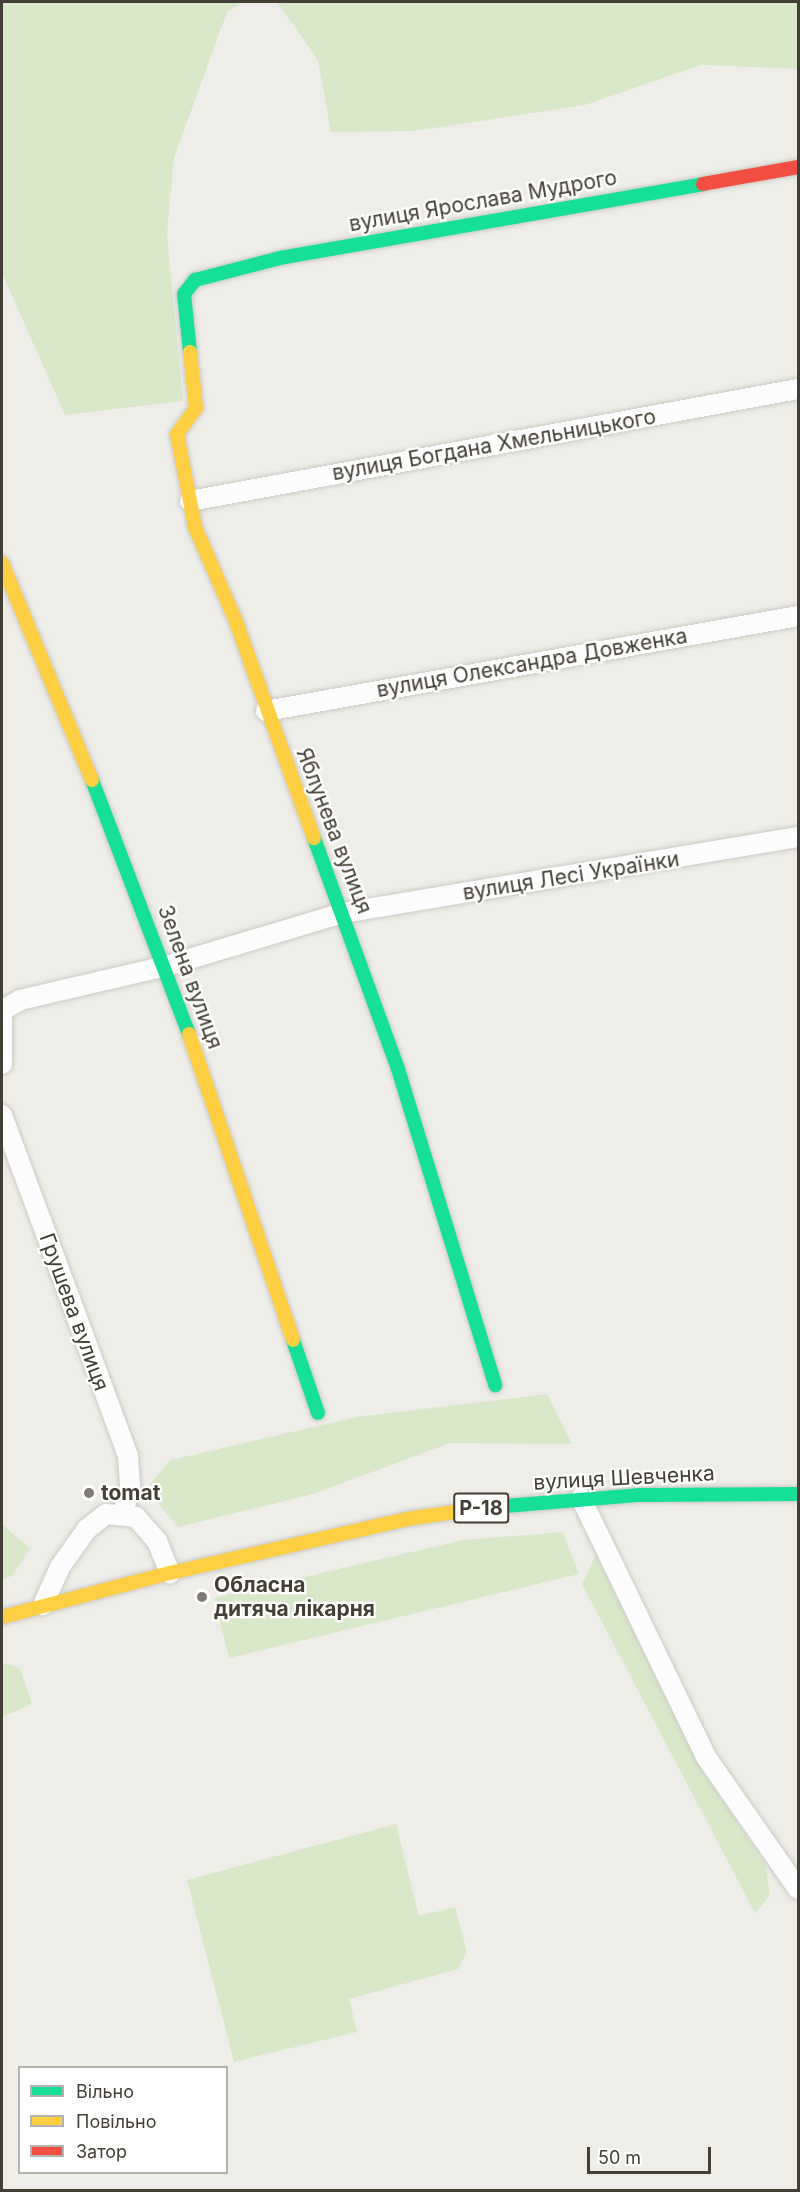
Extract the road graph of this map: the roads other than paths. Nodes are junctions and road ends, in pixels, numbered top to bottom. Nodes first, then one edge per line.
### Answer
1 (798, 167) edge
2 (184, 294) joint
3 (798, 389) edge
4 (190, 501) junction
5 (2, 563) edge
6 (798, 616) edge
7 (266, 711) junction
8 (798, 837) edge
9 (343, 913) junction
10 (166, 966) junction
11 (2, 1009) edge
12 (2, 1064) edge
13 (2, 1115) edge
14 (495, 1385) dead end
15 (318, 1413) dead end
16 (798, 1494) edge
17 (581, 1498) junction
18 (123, 1512) junction
19 (170, 1573) junction
20 (43, 1605) junction
21 (2, 1617) edge
22 (798, 1889) edge

1 - 2 street, вулиця Ярослава Мудрого
2 - 4 street, Яблунева вулиця
3 - 4 street, вулиця Богдана Хмельницького
4 - 7 street, Яблунева вулиця
5 - 10 street, Зелена вулиця
6 - 7 street, вулиця Олександра Довженка
7 - 9 street, Яблунева вулиця
8 - 9 street, вулиця Лесі Українки
9 - 10 street, вулиця Лесі Українки
9 - 14 street, Яблунева вулиця
10 - 11 street, вулиця Лесі Українки
10 - 15 street, Зелена вулиця
11 - 12 street
13 - 18 street, Грушева вулиця
16 - 17 street, вулиця Шевченка / Р-18
17 - 19 street, вулиця Шевченка / Р-18
17 - 22 street
18 - 19 street
18 - 20 street
19 - 20 street, Р-18
20 - 21 street, Р-18

